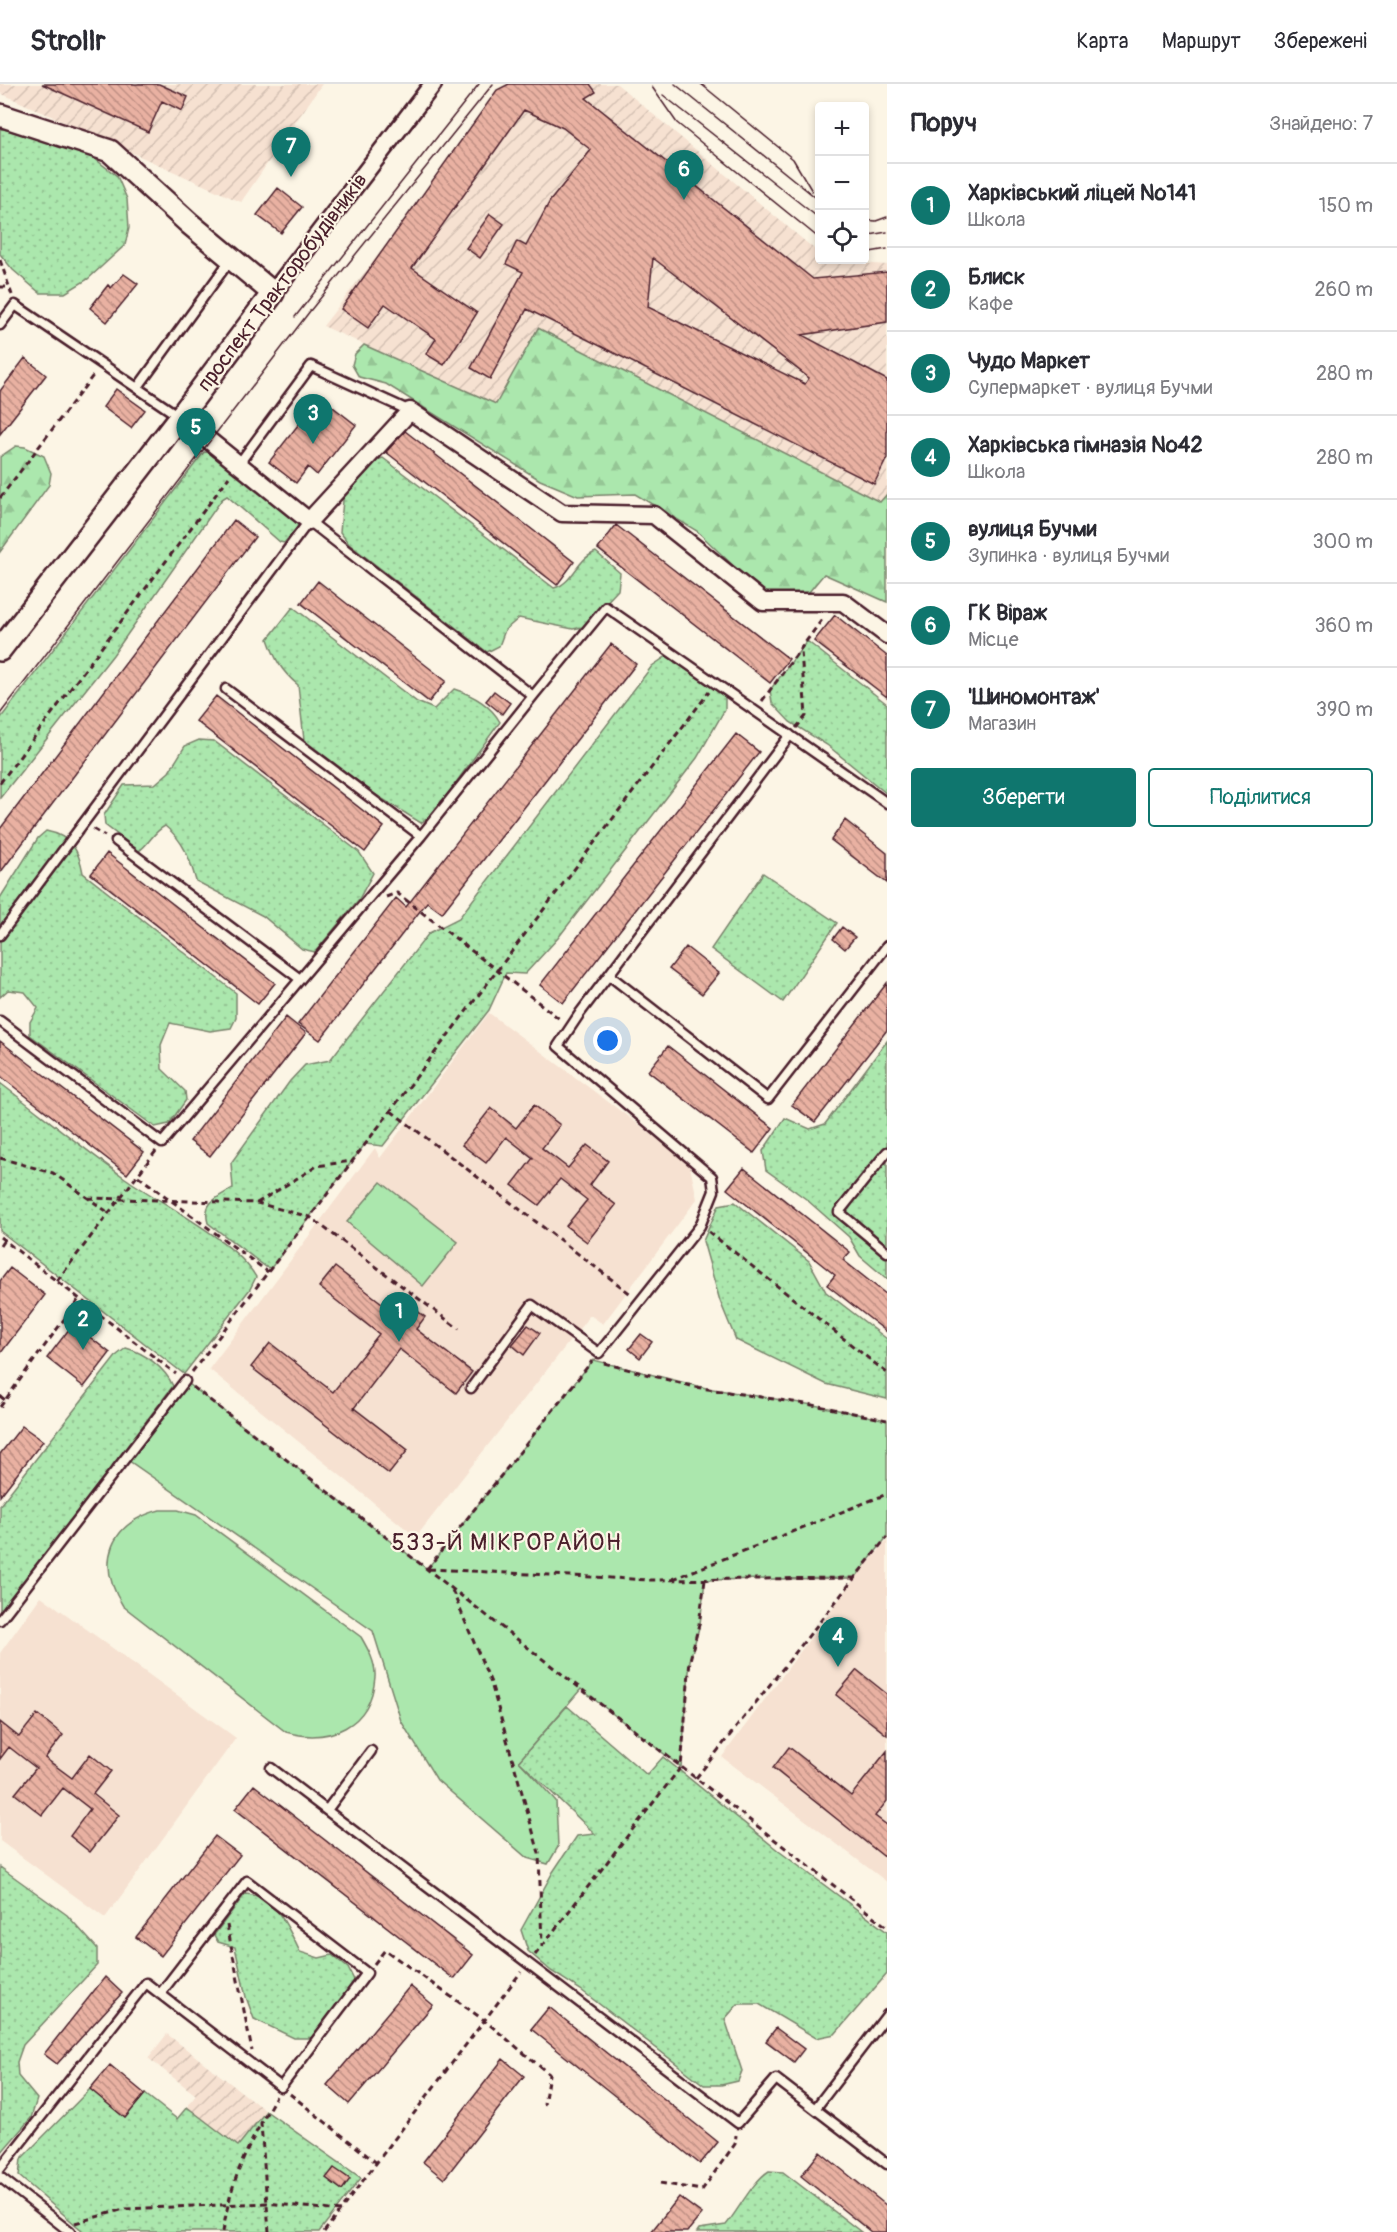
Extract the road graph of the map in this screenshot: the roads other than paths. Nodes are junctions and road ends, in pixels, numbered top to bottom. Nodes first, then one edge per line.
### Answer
1 (433, 84) edge
2 (0, 115) edge
3 (231, 258) junction
4 (273, 293) junction
5 (0, 325) edge
6 (138, 387) junction
7 (410, 411) junction
8 (180, 417) junction
9 (238, 466) junction
10 (309, 521) junction
11 (887, 635) edge
12 (0, 650) edge
13 (226, 689) dead end
14 (533, 696) junction
15 (790, 735) junction
16 (887, 803) edge
17 (421, 836) junction
18 (116, 841) road end
19 (0, 935) edge
20 (887, 946) edge
21 (609, 975) junction
22 (300, 979) junction
23 (0, 1021) edge
24 (887, 1152) edge
25 (887, 1252) edge
26 (185, 1381) road end
27 (471, 1388) dead end
28 (0, 1620) edge
29 (371, 1751) dead end
30 (271, 1768) dead end
31 (327, 1810) junction
32 (160, 1994) junction
33 (887, 2015) edge
34 (815, 2109) junction
35 (887, 2164) edge
36 (0, 2169) edge
37 (0, 2177) edge
38 (67, 2229) edge

1 - 4 street, проспект Тракторобудівників
2 - 3 street
3 - 4 street
3 - 6 lane
4 - 8 street, проспект Тракторобудівників
5 - 6 lane
6 - 8 lane
7 - 9 lane
7 - 10 street
7 - 11 street
8 - 9 street
8 - 12 street, проспект Тракторобудівників
9 - 10 street
10 - 14 lane
10 - 19 lane
13 - 17 lane
14 - 15 lane
14 - 17 lane
15 - 16 lane
15 - 21 lane
17 - 22 lane
18 - 22 lane
20 - 21 lane
21 - 27 lane
22 - 23 lane
24 - 25 lane
26 - 28 lane
29 - 31 lane
30 - 31 lane
31 - 34 lane
32 - 32 lane
32 - 36 lane
33 - 34 lane
34 - 35 lane
37 - 38 lane

